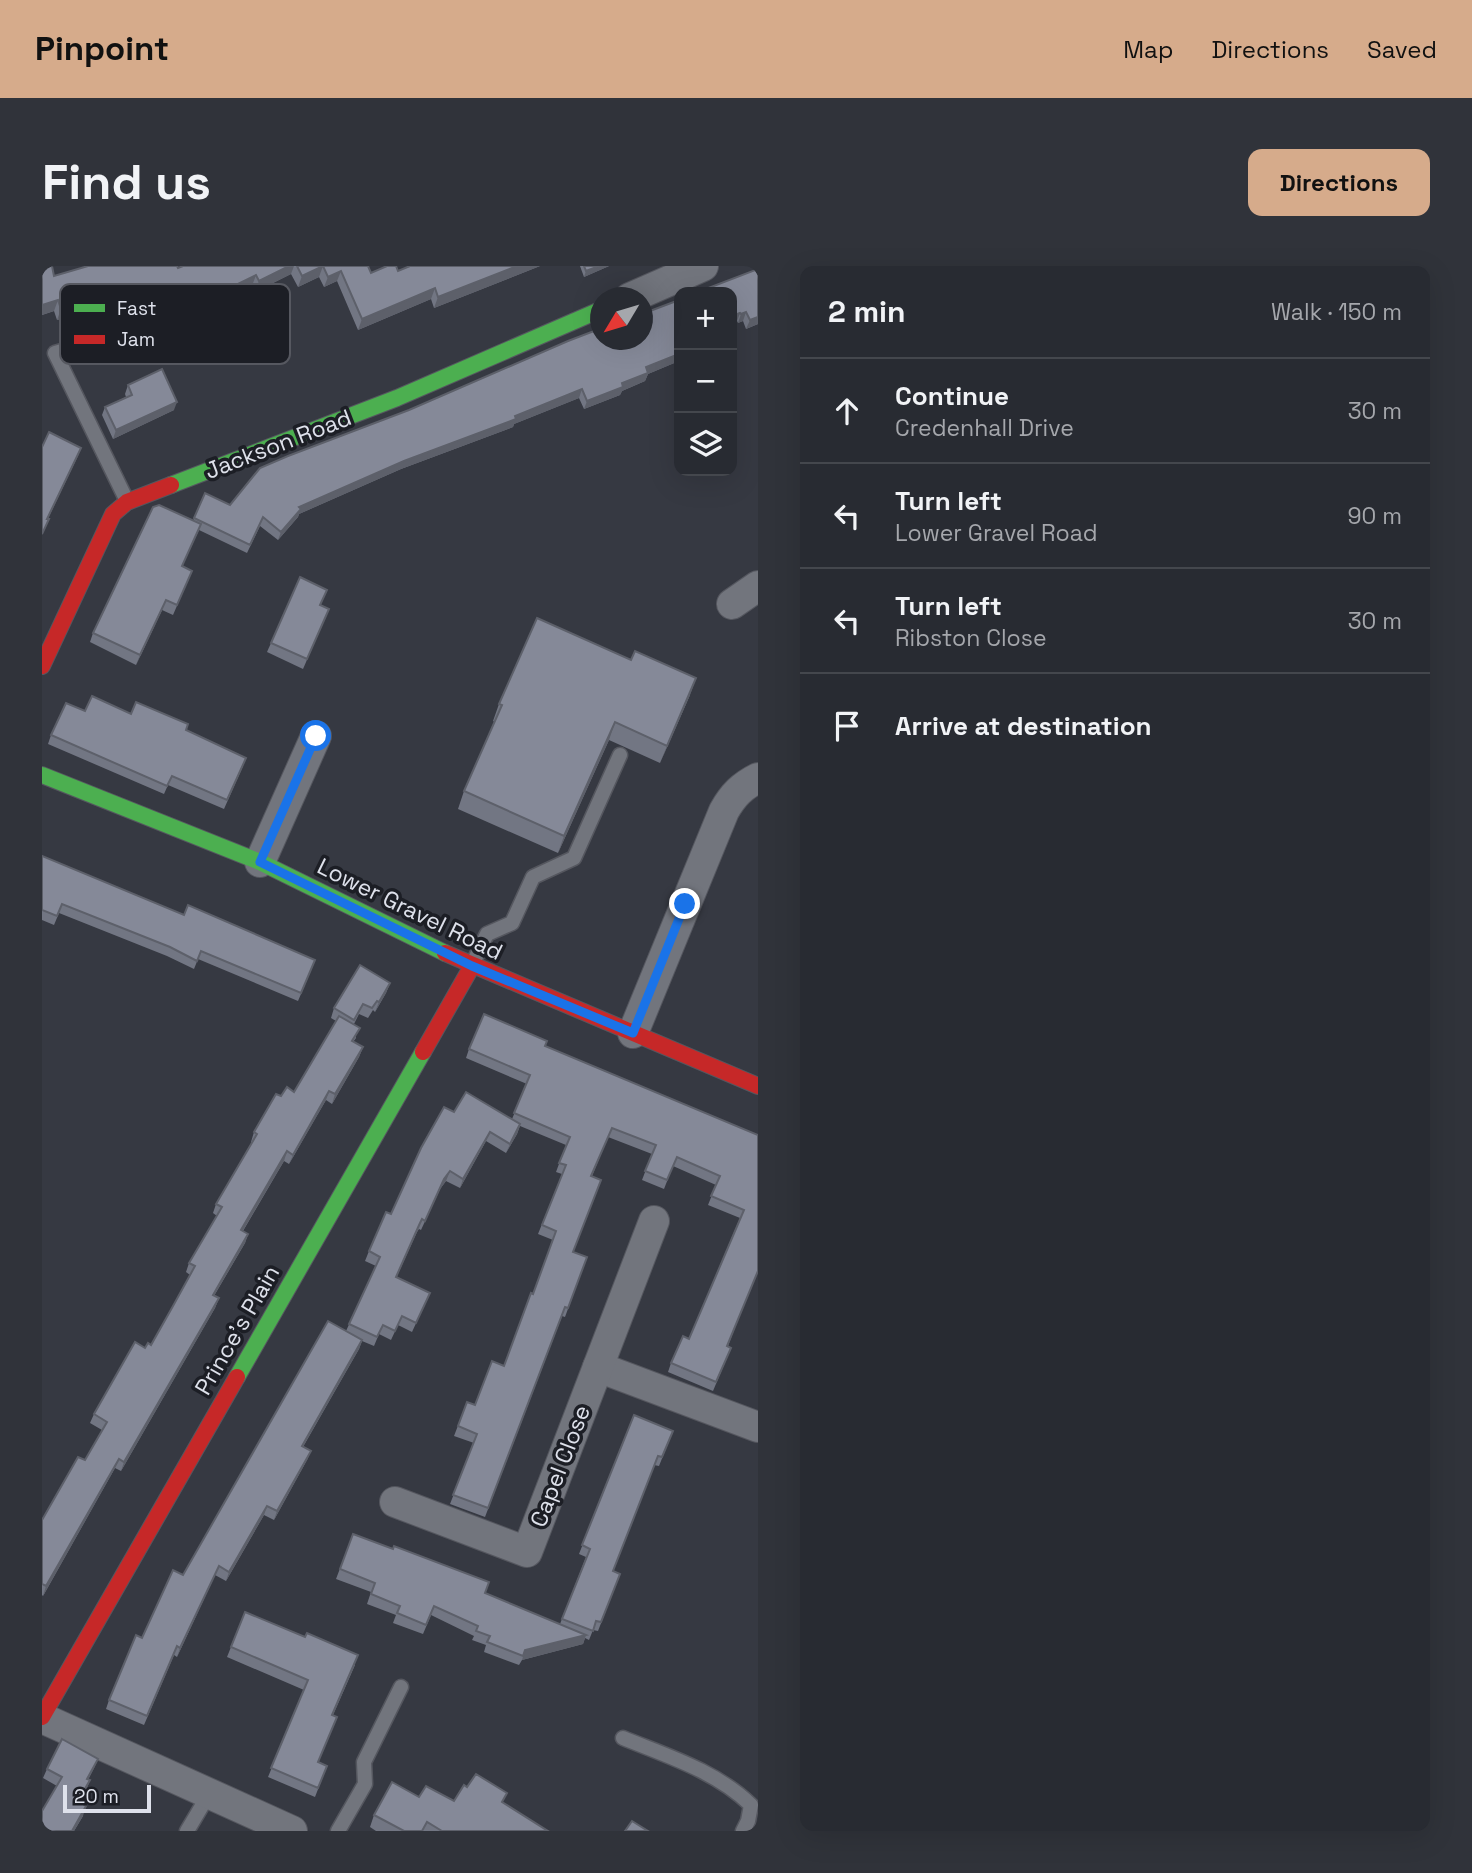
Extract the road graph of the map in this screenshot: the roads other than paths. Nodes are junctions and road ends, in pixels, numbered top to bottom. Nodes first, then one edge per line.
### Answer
1 (702, 266) edge
2 (653, 288) edge
3 (590, 314) edge
4 (60, 364) edge
5 (128, 502) junction
6 (758, 586) edge
7 (732, 604) dead end
8 (42, 666) edge
9 (316, 736) dead end
10 (620, 755) dead end
11 (42, 775) edge
12 (758, 778) edge
13 (260, 862) junction
14 (472, 966) junction
15 (633, 1033) junction
16 (758, 1086) edge
17 (654, 1221) dead end
18 (598, 1367) junction
19 (758, 1427) edge
20 (395, 1502) dead end
21 (401, 1687) dead end
22 (42, 1718) edge
23 (623, 1738) dead end
24 (209, 1794) junction
25 (187, 1831) edge
26 (292, 1831) edge
27 (338, 1831) edge
28 (744, 1831) edge

1 - 2 street
3 - 5 street, Jackson Road
4 - 5 lane
5 - 8 street, Jackson Road
6 - 7 street
9 - 13 street
10 - 14 lane
11 - 13 street, Lower Gravel Road
12 - 15 street
13 - 14 street, Lower Gravel Road
14 - 15 street, Lower Gravel Road
14 - 22 street, Prince's Plain
15 - 16 street, Lower Gravel Road
17 - 18 street, Capel Close
18 - 19 street
18 - 20 street, Capel Close
21 - 27 lane
22 - 24 street
23 - 28 lane
24 - 25 lane
24 - 26 street

